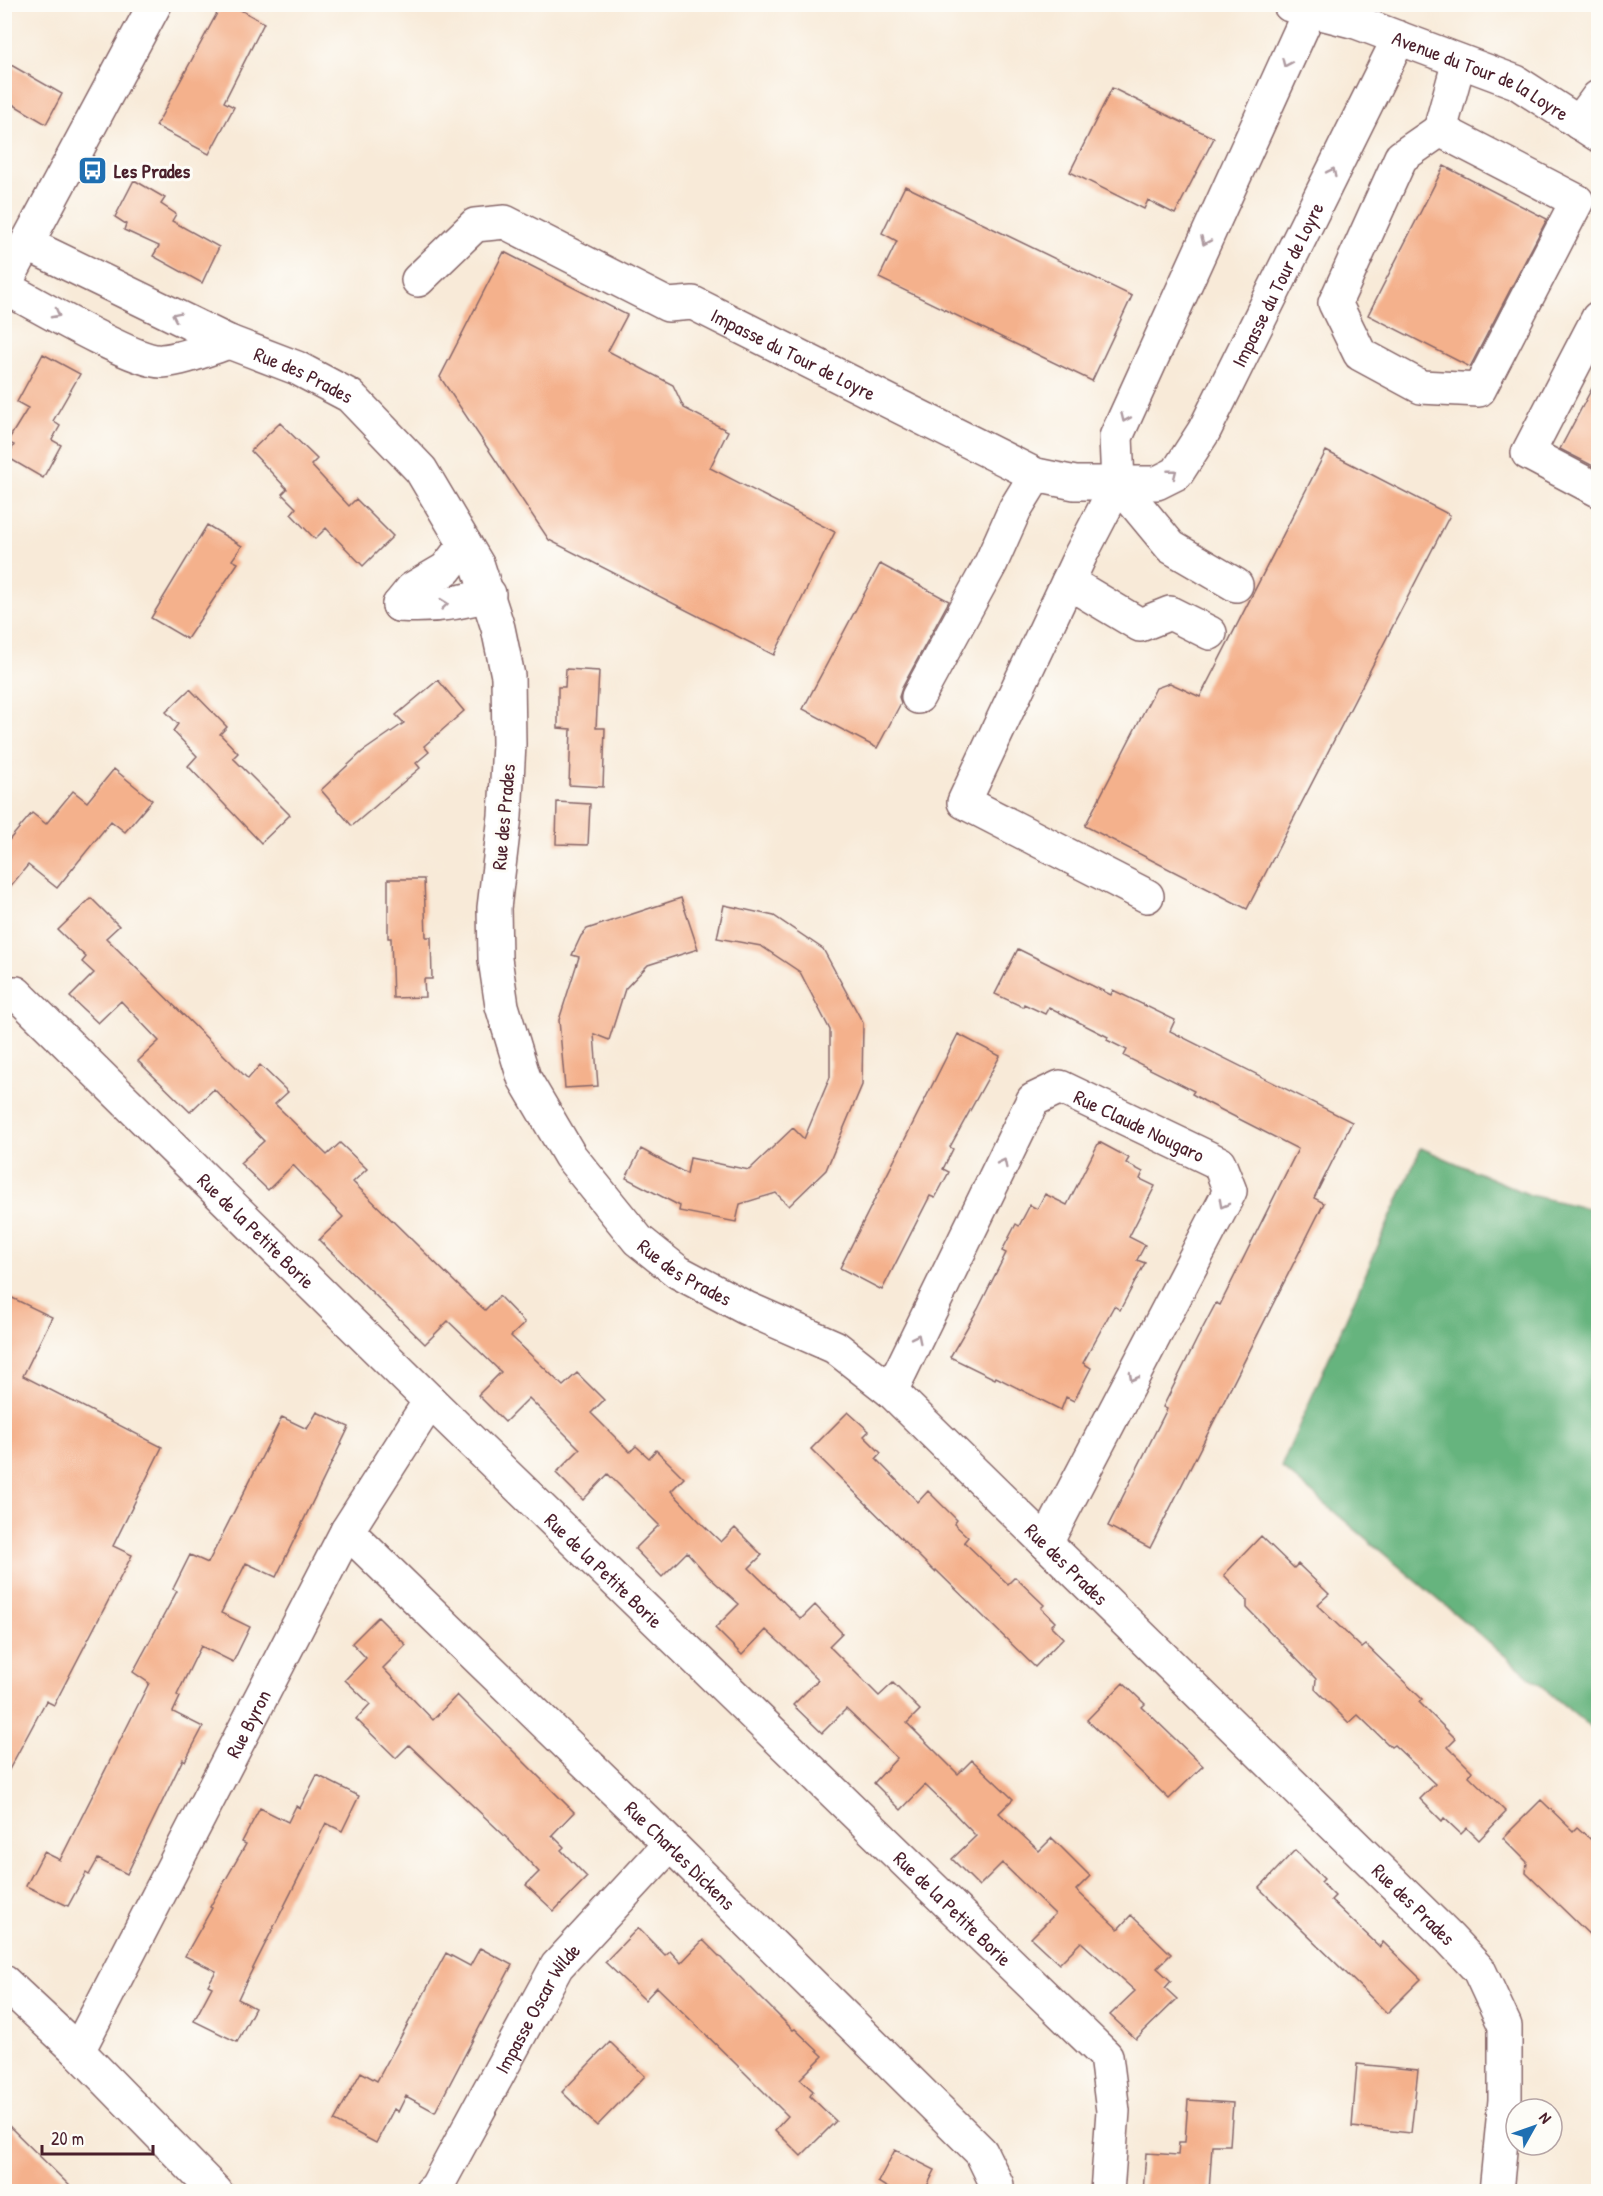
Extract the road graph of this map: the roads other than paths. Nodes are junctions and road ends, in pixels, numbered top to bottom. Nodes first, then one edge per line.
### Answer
1 (155, 4) edge
2 (1300, 7) edge
3 (1385, 24) edge
4 (1459, 61) junction
5 (1599, 96) edge
6 (1589, 129) edge
7 (1440, 130) junction
8 (27, 244) junction
9 (418, 280) dead end
10 (4, 287) edge
11 (1599, 318) edge
12 (229, 342) junction
13 (1036, 475) junction
14 (1118, 483) junction
15 (1599, 490) edge
16 (465, 544) junction
17 (1068, 582) junction
18 (1236, 585) dead end
19 (489, 594) junction
20 (1210, 633) dead end
21 (918, 698) dead end
22 (1147, 896) dead end
23 (4, 994) edge
24 (891, 1391) junction
25 (430, 1401) junction
26 (347, 1531) junction
27 (1046, 1543) junction
28 (669, 1844) junction
29 (4, 1982) edge
30 (78, 2051) junction
31 (216, 2192) edge
32 (431, 2192) edge
33 (997, 2192) edge
34 (1107, 2192) edge
35 (1496, 2192) edge

1 - 8 street
2 - 3 street, Avenue du Tour de la Loyre
2 -> 14 street
3 - 4 street, Avenue du Tour de la Loyre
14 -> 3 street, Impasse du Tour de Loyre
4 - 6 street, Avenue du Tour de la Loyre
4 - 7 street
5 - 6 street
7 - 7 street
8 - 10 street
12 -> 8 street, Rue des Prades
9 - 13 street, Impasse du Tour de Loyre
10 -> 12 street, Rue des Prades
11 - 15 street
12 - 16 street, Rue des Prades
13 - 14 street, Impasse du Tour de Loyre
13 - 21 street
14 - 17 street
14 - 18 street
16 - 19 street, Rue des Prades
16 -> 19 street
17 - 20 street
17 - 22 street
19 - 24 street, Rue des Prades
23 - 25 street, Rue de la Petite Borie
24 - 27 street, Rue des Prades
24 -> 27 street, Rue Claude Nougaro
25 - 26 street, Rue Byron
25 - 34 street, Rue de la Petite Borie
26 - 28 street, Rue Charles Dickens
26 - 30 street, Rue Byron
27 - 35 street, Rue des Prades
28 - 32 street, Impasse Oscar Wilde
28 - 33 street, Rue Charles Dickens
29 - 30 street
30 - 31 street

